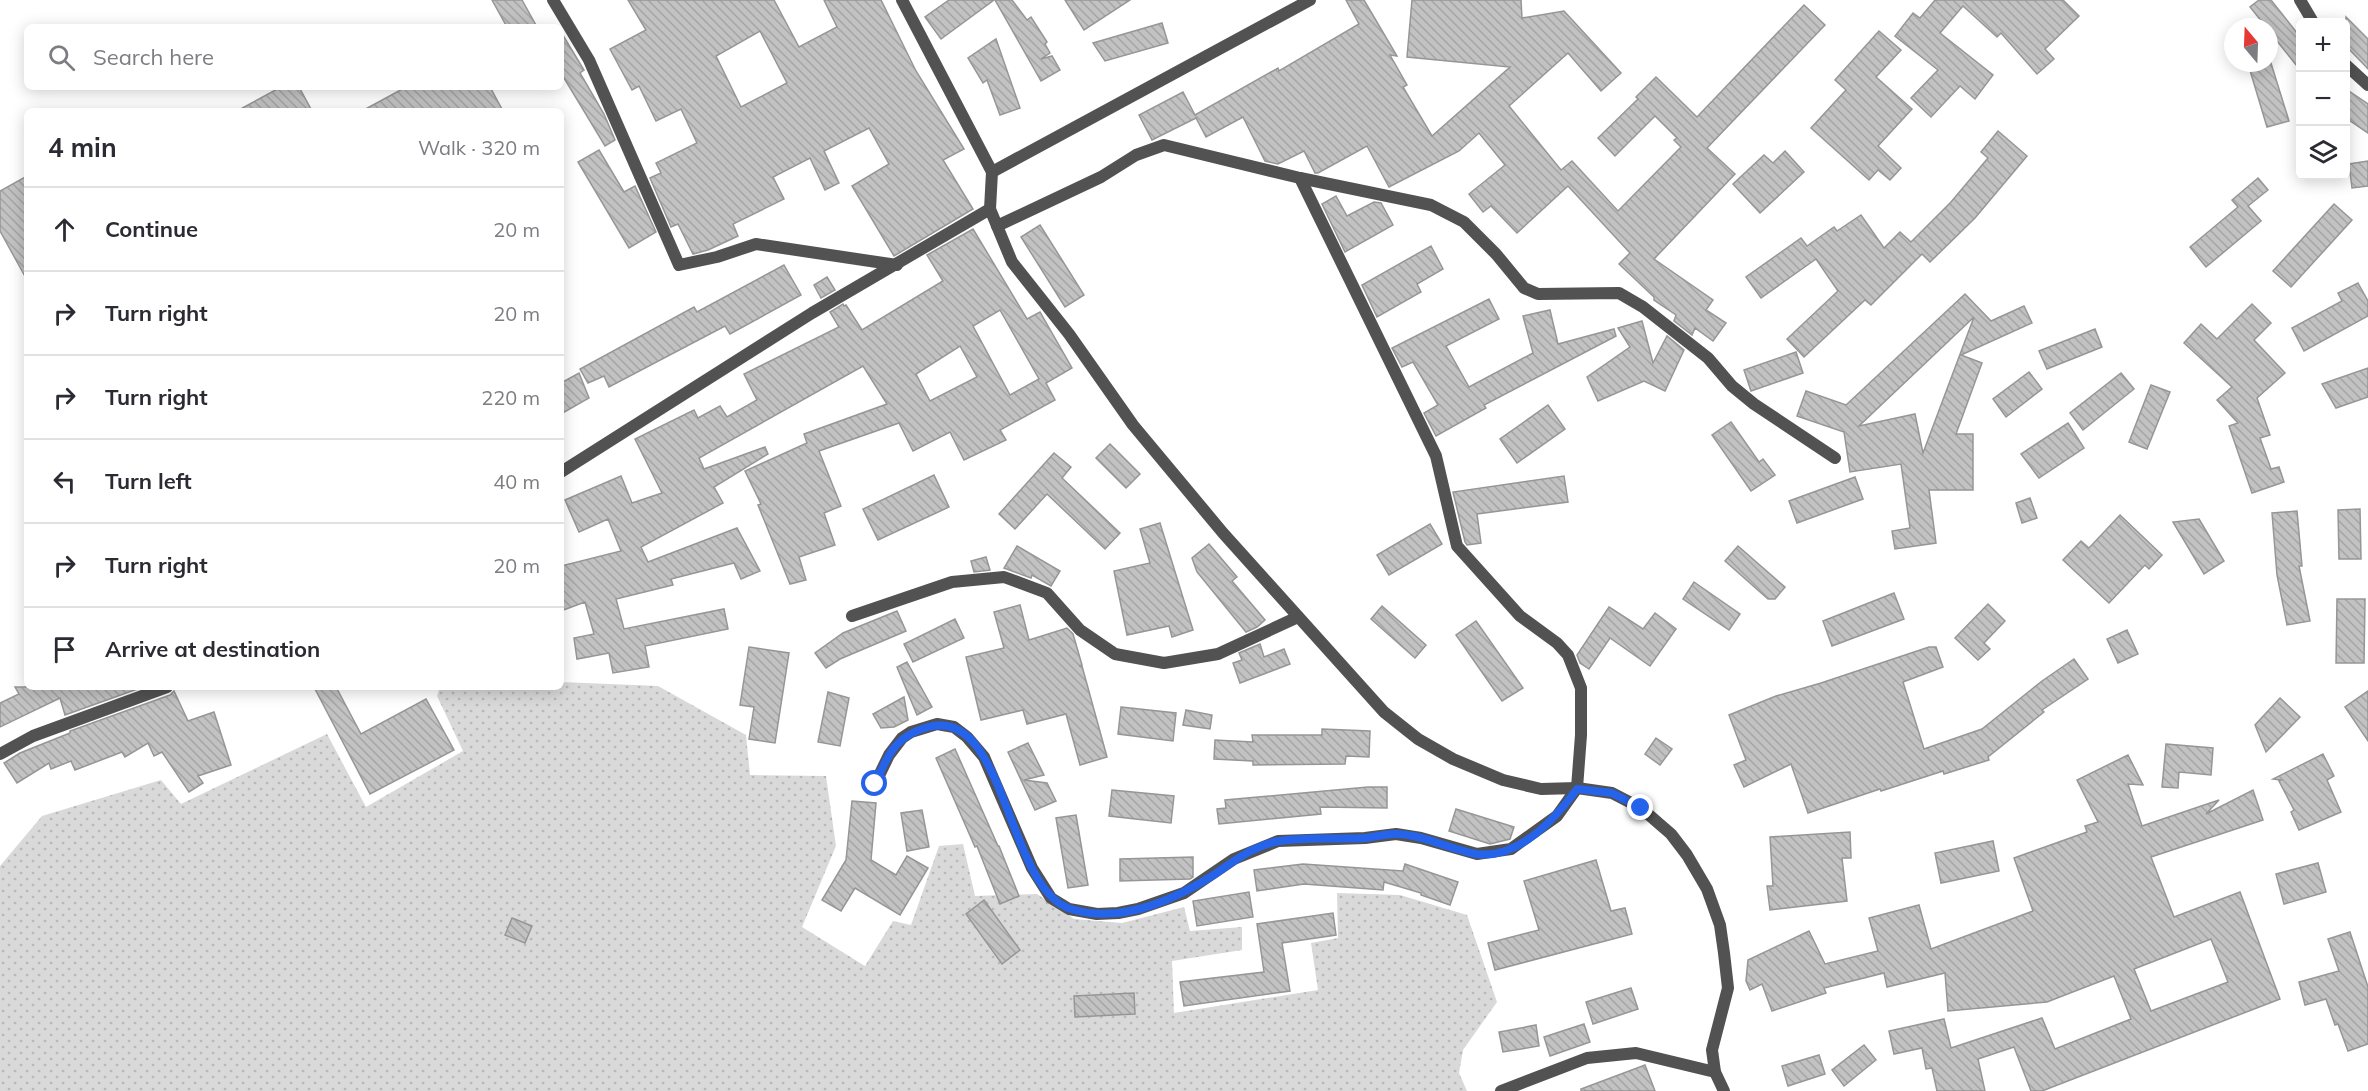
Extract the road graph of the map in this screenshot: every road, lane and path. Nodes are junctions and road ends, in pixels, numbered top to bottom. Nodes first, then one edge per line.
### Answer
1 (553, 0) edge
2 (902, 0) edge
3 (1310, 0) edge
4 (2300, 0) edge
5 (2311, 18) edge
6 (2350, 69) edge
7 (2368, 85) edge
8 (992, 172) junction
9 (1300, 178) junction
10 (990, 208) junction
11 (997, 226) junction
12 (897, 265) junction
13 (1835, 458) dead end
14 (564, 470) edge
15 (852, 616) dead end
16 (1298, 617) junction
17 (159, 690) edge
18 (0, 754) edge
19 (875, 784) dead end
20 (1577, 789) junction
21 (1715, 1072) junction
22 (1501, 1091) edge
23 (1725, 1091) edge

1 - 12 street
2 - 8 street
3 - 8 street
4 - 5 street
6 - 7 street
8 - 10 street
9 - 11 street
9 - 13 street
9 - 20 street
10 - 11 street
10 - 12 street
11 - 16 street
12 - 14 street
15 - 16 street
16 - 20 street
17 - 18 street
19 - 20 street
20 - 21 street
21 - 22 street
21 - 23 street

